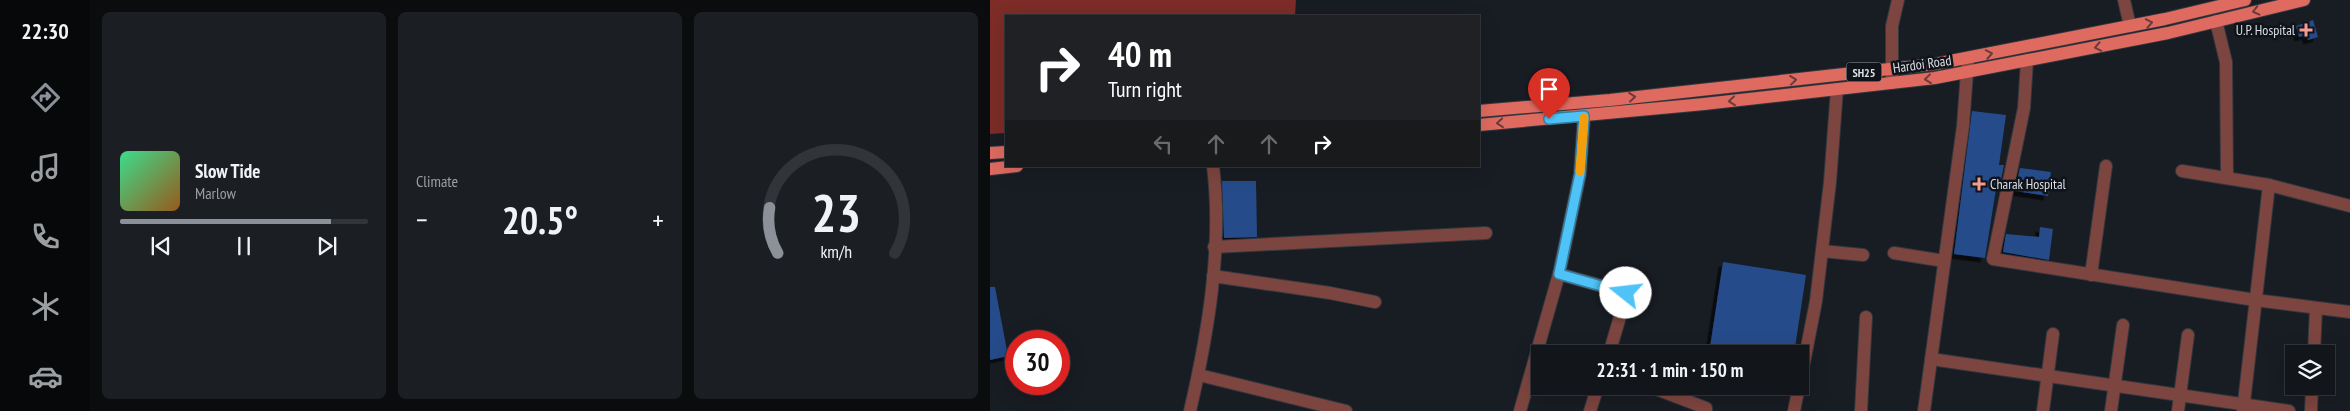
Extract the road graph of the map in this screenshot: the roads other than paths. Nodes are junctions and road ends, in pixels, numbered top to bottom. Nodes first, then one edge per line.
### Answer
1 (1898, 0) edge
2 (2124, 0) edge
3 (2245, 0) edge
4 (2304, 0) edge
5 (2216, 21) junction
6 (2130, 26) junction
7 (1968, 58) junction
8 (2027, 60) junction
9 (1891, 69) junction
10 (1968, 72) junction
11 (1892, 83) junction
12 (1837, 89) junction
13 (1610, 100) junction
14 (1480, 111) edge
15 (1612, 113) junction
16 (1584, 116) junction
17 (1480, 125) edge
18 (1005, 152) edge
19 (990, 153) edge
20 (990, 166) edge
21 (1005, 166) edge
22 (2106, 166) dead end
23 (1212, 167) edge
24 (2182, 171) dead end
25 (2227, 178) junction
26 (2269, 184) junction
27 (2350, 206) edge
28 (1486, 233) dead end
29 (1214, 247) junction
30 (1822, 251) junction
31 (1894, 253) dead end
32 (1863, 255) dead end
33 (1944, 261) junction
34 (1559, 274) junction
35 (2091, 274) junction
36 (1213, 276) junction
37 (2256, 300) junction
38 (1375, 302) dead end
39 (2316, 308) junction
40 (2350, 312) edge
41 (1866, 317) dead end
42 (2123, 325) dead end
43 (2053, 334) dead end
44 (2188, 335) dead end
45 (1612, 345) edge
46 (1807, 345) edge
47 (2314, 345) edge
48 (1931, 359) junction
49 (1199, 375) junction
50 (2048, 376) junction
51 (2115, 386) junction
52 (1595, 395) edge
53 (1672, 395) edge
54 (1797, 395) edge
55 (2180, 395) junction
56 (2312, 395) edge
57 (2244, 408) edge
58 (1190, 411) edge
59 (1346, 411) edge
60 (1520, 411) edge
61 (1590, 411) edge
62 (1706, 411) edge
63 (1794, 411) edge
64 (1861, 411) edge
65 (1924, 411) edge
66 (2044, 411) edge
67 (2111, 411) edge
68 (2178, 411) edge
69 (2289, 411) edge
70 (2311, 411) edge

1 - 9 street
2 - 6 street
6 -> 3 main road, Hardoi Road / SH25
4 -> 5 main road, Hardoi Road / SH25
5 -> 8 main road, Hardoi Road / SH25
5 - 25 street
7 -> 6 main road, Hardoi Road / SH25
7 - 9 main road, Hardoi Road / SH25
7 - 10 street
8 - 10 main road, Hardoi Road / SH25
8 - 35 street
9 - 11 street
13 -> 9 main road, Hardoi Road / SH25
10 -> 11 main road, Hardoi Road / SH25
10 - 33 street
11 - 12 main road, Hardoi Road / SH25
12 -> 15 main road, Hardoi Road / SH25
12 - 30 street
13 - 14 main road, Hardoi Road / SH25
13 - 15 main road
15 - 16 main road, Hardoi Road / SH25
16 -> 17 main road, Hardoi Road / SH25
16 - 34 street
18 - 19 main road
20 - 21 main road
22 - 35 street
23 - 29 street
24 - 25 street
25 - 26 street
26 - 27 street
26 - 37 street
28 - 29 street
29 - 36 street
30 - 32 street
30 - 46 street
31 - 33 street
33 - 48 street
34 - 45 street
34 - 60 street
35 - 37 street
36 - 38 street
36 - 49 street
37 - 39 street
37 - 57 street
39 - 40 street
39 - 47 street
41 - 64 street
42 - 51 street
43 - 50 street
44 - 55 street
48 - 50 street
48 - 65 street
49 - 58 street
49 - 59 street
50 - 51 street
50 - 66 street
51 - 55 street
51 - 67 street
52 - 61 street
53 - 62 street
54 - 63 street
55 - 57 street
55 - 68 street
56 - 70 street
57 - 69 street

